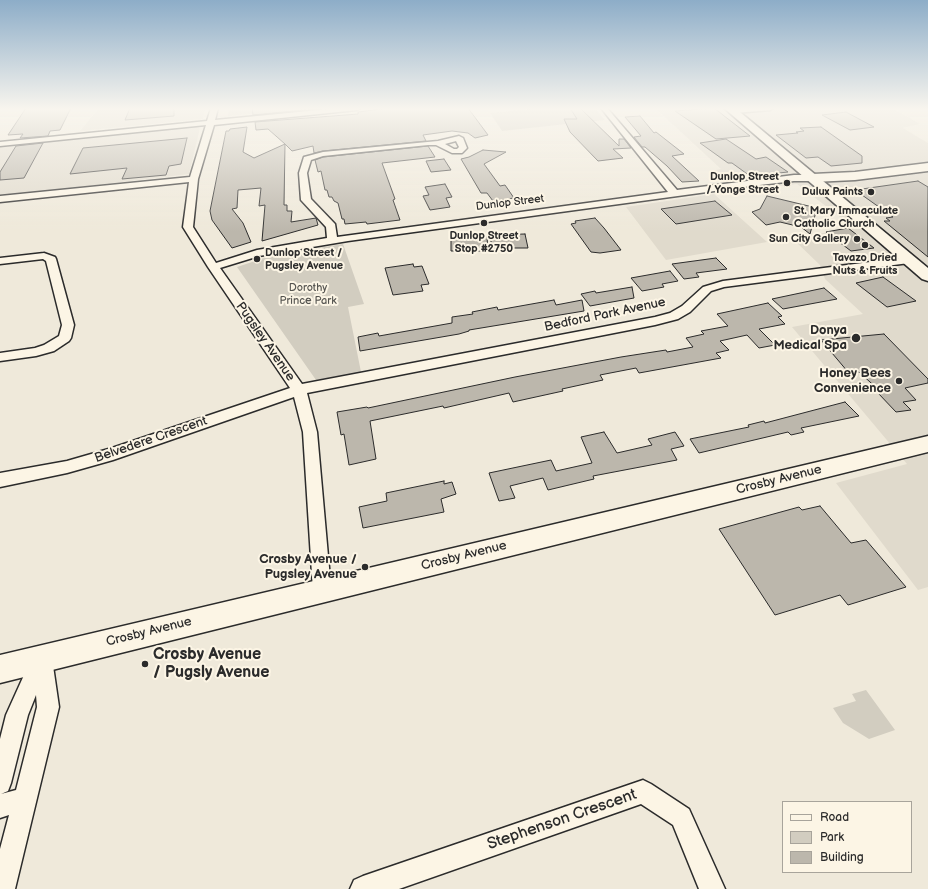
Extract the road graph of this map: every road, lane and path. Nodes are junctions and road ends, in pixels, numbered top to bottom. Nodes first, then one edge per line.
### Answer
1 (203, 149) edge
2 (366, 149) edge
3 (638, 149) edge
4 (779, 149) edge
5 (928, 167) edge
6 (813, 178) junction
7 (194, 179) junction
8 (674, 193) junction
9 (0, 199) edge
10 (332, 240) junction
11 (909, 260) junction
12 (0, 261) edge
13 (213, 267) junction
14 (928, 276) edge
15 (0, 357) edge
16 (298, 390) junction
17 (928, 444) edge
18 (0, 480) edge
19 (322, 590) junction
20 (42, 659) junction
21 (0, 669) edge
22 (0, 783) edge
23 (26, 798) junction
24 (0, 806) edge
25 (2, 889) edge
26 (363, 889) edge
27 (712, 889) edge

1 - 7 street, Pugsley Avenue
2 - 10 street
3 - 8 street
4 - 6 main road
5 - 6 street
6 - 8 street, Dunlop Street
6 - 11 main road
7 - 9 street
7 - 13 street, Pugsley Avenue
8 - 10 street, Dunlop Street
10 - 13 street, Dunlop Street
11 - 14 main road
11 - 16 street, Bedford Park Avenue
12 - 15 street
13 - 16 street, Pugsley Avenue
16 - 18 street, Belvedere Crescent
16 - 19 street, Pugsley Avenue
17 - 19 street, Crosby Avenue
19 - 20 street, Crosby Avenue
20 - 21 street, Crosby Avenue
20 - 22 street
20 - 23 street
23 - 24 street
23 - 25 street
26 - 27 street, Stephenson Crescent

